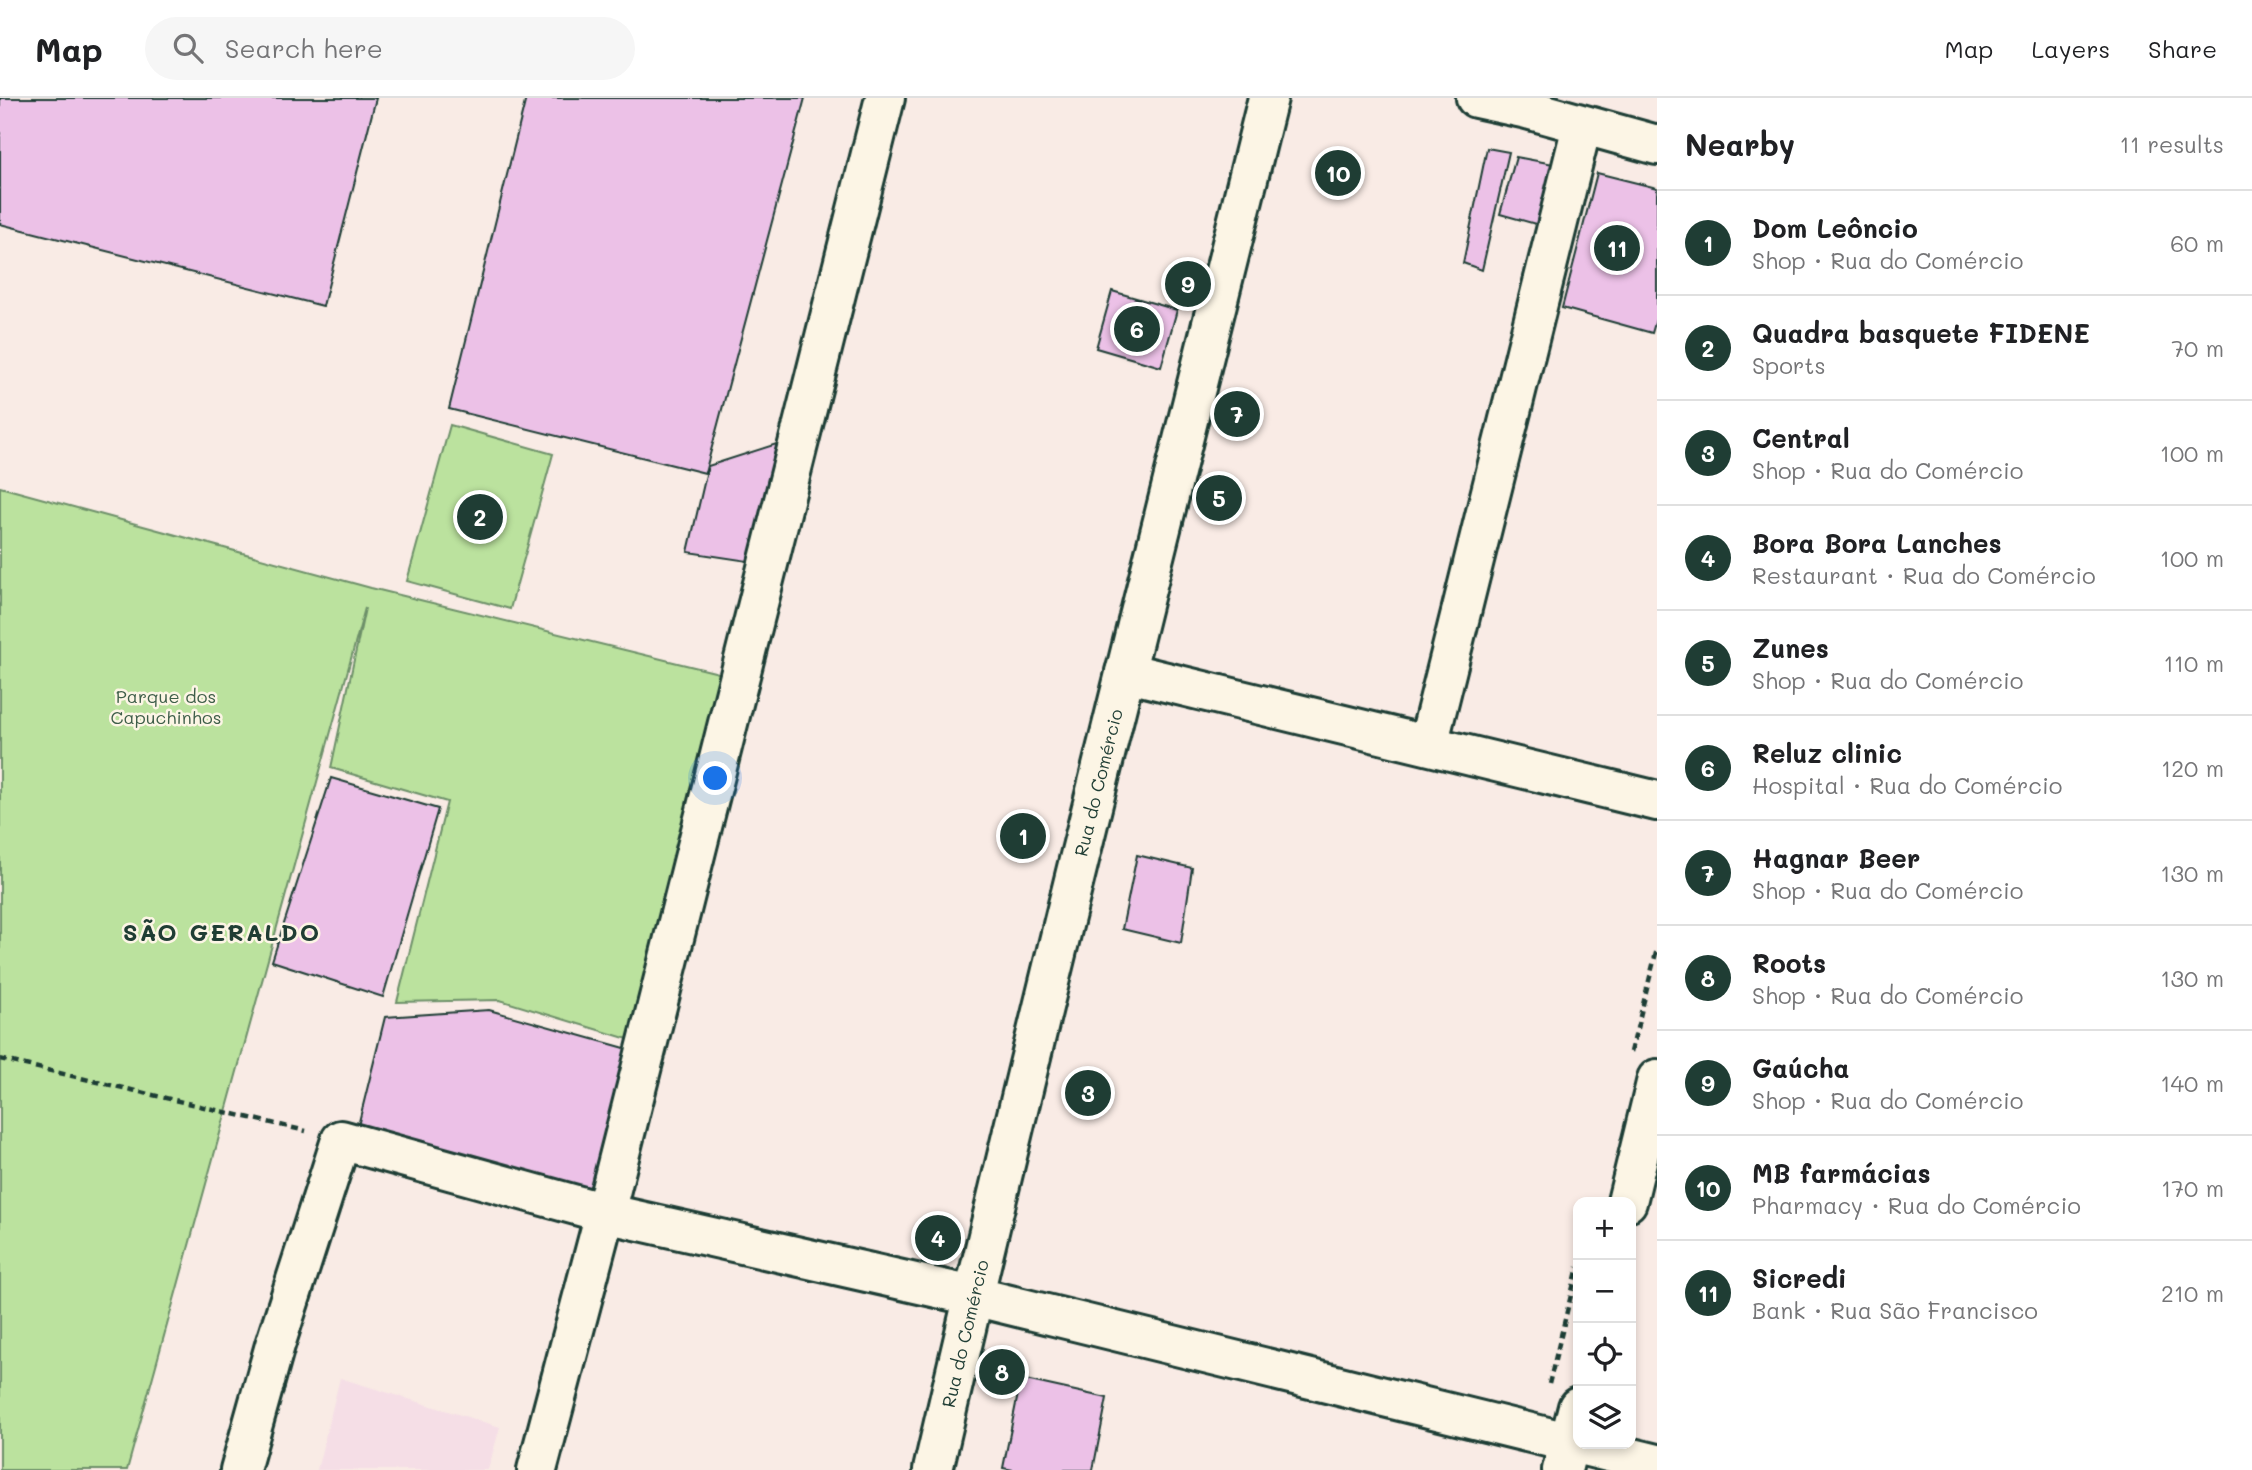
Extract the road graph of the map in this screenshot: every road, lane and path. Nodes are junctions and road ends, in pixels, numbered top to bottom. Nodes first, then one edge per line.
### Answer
1 (885, 98) edge
2 (1269, 98) edge
3 (1476, 98) edge
4 (1582, 126) junction
5 (1657, 145) edge
6 (1125, 672) junction
7 (1428, 745) junction
8 (1657, 801) edge
9 (0, 1059) edge
10 (1657, 1079) edge
11 (341, 1139) junction
12 (1628, 1197) edge
13 (605, 1213) junction
14 (973, 1296) junction
15 (1573, 1320) edge
16 (1562, 1438) edge
17 (1657, 1464) edge
18 (240, 1470) edge
19 (537, 1470) edge
20 (933, 1470) edge

1 - 13 street
2 - 6 street, Rua do Comércio
3 - 4 street
4 - 5 street
4 - 7 street
6 - 7 street
6 - 14 street, Rua do Comércio
7 - 8 street
9 - 11 path
10 - 12 street
11 - 13 street
11 - 18 street
13 - 14 street
13 - 19 street
14 - 16 street
14 - 20 street, Rua do Comércio
15 - 16 path
16 - 17 street

